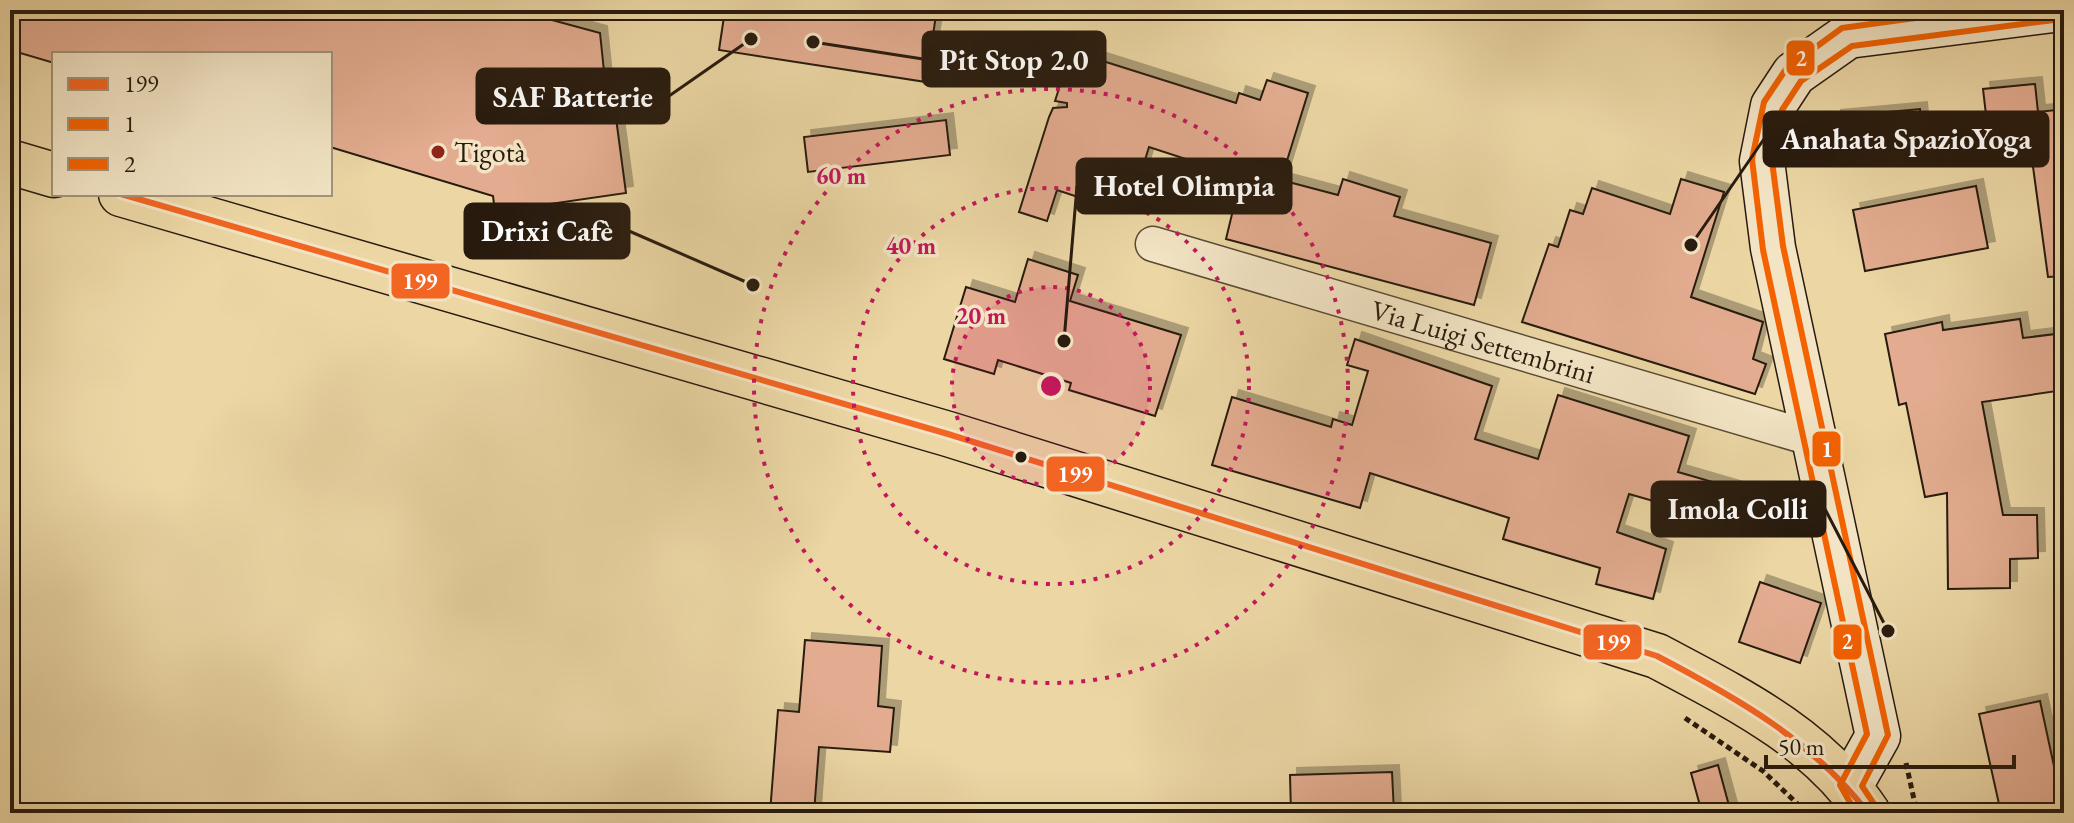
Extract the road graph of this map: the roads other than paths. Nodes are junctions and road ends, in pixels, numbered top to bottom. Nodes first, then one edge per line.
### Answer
1 (2053, 10) edge
2 (10, 162) edge
3 (52, 174) edge
4 (128, 196) edge
5 (1153, 244) dead end
6 (1814, 439) junction
7 (1859, 799) edge

1 - 6 street
2 - 3 main road
4 - 7 main road
5 - 6 street, Via Luigi Settembrini
6 - 7 street

